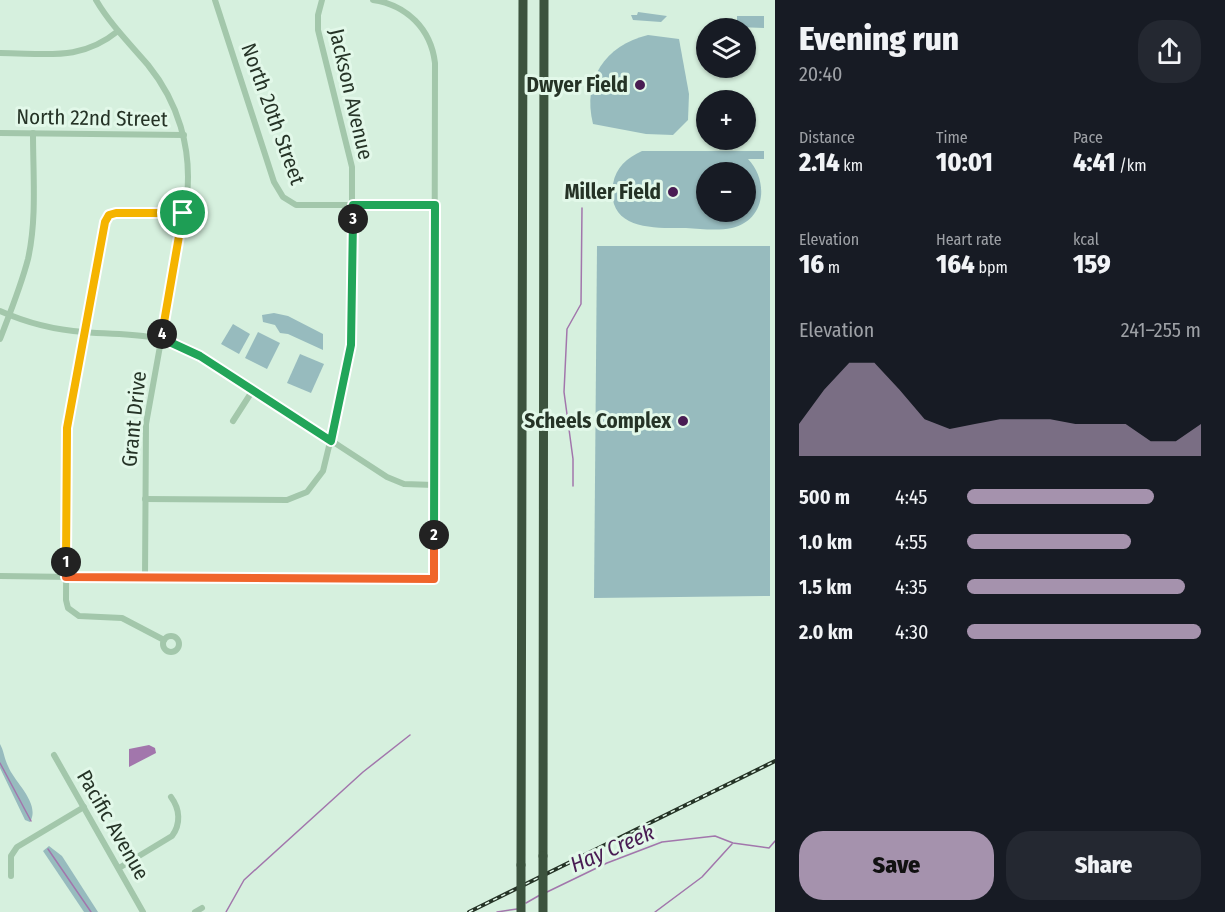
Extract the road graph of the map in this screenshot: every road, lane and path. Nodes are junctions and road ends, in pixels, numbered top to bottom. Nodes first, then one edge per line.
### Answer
1 (96, 0) edge
2 (215, 0) edge
3 (322, 0) edge
4 (373, 0) edge
5 (523, 0) edge
6 (544, 0) edge
7 (118, 31) junction
8 (0, 53) edge
9 (0, 133) edge
10 (33, 133) junction
11 (184, 135) junction
12 (353, 205) junction
13 (435, 205) junction
14 (183, 213) junction
15 (0, 311) edge
16 (9, 315) junction
17 (84, 332) junction
18 (161, 338) junction
19 (0, 339) edge
20 (253, 390) junction
21 (233, 421) dead end
22 (331, 441) junction
23 (434, 485) junction
24 (145, 499) junction
25 (0, 576) edge
26 (66, 577) junction
27 (145, 578) junction
28 (164, 640) dead end
29 (54, 755) dead end
30 (171, 797) dead end
31 (84, 807) junction
32 (119, 868) junction
33 (11, 876) dead end
34 (202, 908) dead end
35 (143, 912) edge
36 (195, 912) edge
37 (521, 912) edge
38 (543, 912) edge

1 - 7 street, Grant Drive
2 - 12 street, North 20th Street
3 - 12 street, Jackson Avenue
4 - 13 street
5 - 37 highway, bridge
6 - 38 highway, bridge
7 - 8 street
7 - 11 street, Grant Drive
9 - 10 street, North 22nd Street
10 - 11 street, North 22nd Street
10 - 16 street
11 - 14 street, Grant Drive
12 - 13 street, North 20th Street
12 - 22 street, Jackson Avenue
13 - 23 street
14 - 17 street
14 - 18 street, Grant Drive
15 - 16 street
16 - 17 street
16 - 19 street
17 - 18 street
17 - 26 street
18 - 20 street
18 - 24 street, Grant Drive
20 - 21 street
20 - 22 street
22 - 23 street
22 - 24 street, Jackson Avenue
23 - 27 street
24 - 27 street, Grant Drive
25 - 26 street
26 - 27 street
26 - 28 street
29 - 31 street, Pacific Avenue
30 - 32 street
31 - 32 street, Pacific Avenue
31 - 33 street
32 - 35 street, Pacific Avenue
34 - 36 street

